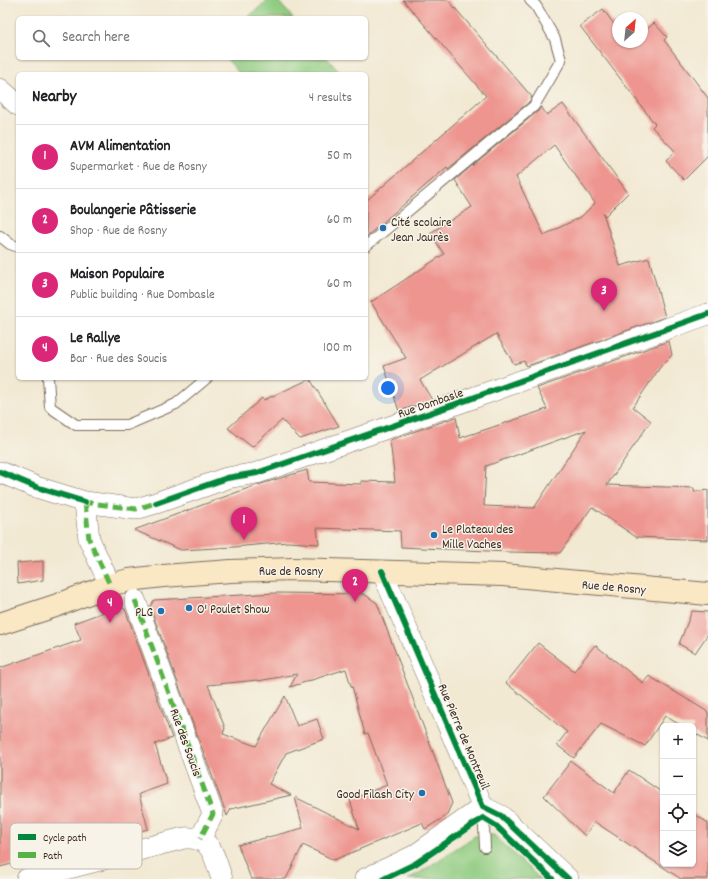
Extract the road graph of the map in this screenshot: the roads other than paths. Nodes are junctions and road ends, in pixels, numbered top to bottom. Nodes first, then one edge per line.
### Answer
1 (530, 0) edge
2 (0, 89) edge
3 (16, 103) edge
4 (0, 236) edge
5 (368, 244) edge
6 (16, 246) edge
7 (708, 314) edge
8 (48, 380) edge
9 (205, 380) edge
10 (0, 472) edge
11 (85, 502) junction
12 (382, 571) junction
13 (110, 585) junction
14 (708, 594) edge
15 (135, 600) dead end
16 (0, 624) edge
17 (483, 812) junction
18 (200, 839) junction
19 (484, 847) dead end
20 (142, 849) edge
21 (65, 869) edge
22 (27, 879) edge
23 (222, 879) edge
24 (364, 879) edge
25 (568, 879) edge

1 - 5 lane
2 - 3 street
4 - 6 lane
7 - 11 street, Rue Dombasle
8 - 9 lane
10 - 11 street, Rue Dombasle
11 - 13 street
12 - 13 main road, Rue de Rosny
12 - 14 main road, Rue de Rosny
12 - 17 street, Rue Pierre de Montreuil
13 - 16 main road, Rue de Rosny
15 - 18 street, Rue des Soucis
17 - 19 lane
17 - 24 street
17 - 25 street, Rue Pierre de Montreuil
18 - 20 street
18 - 23 street
21 - 22 street

